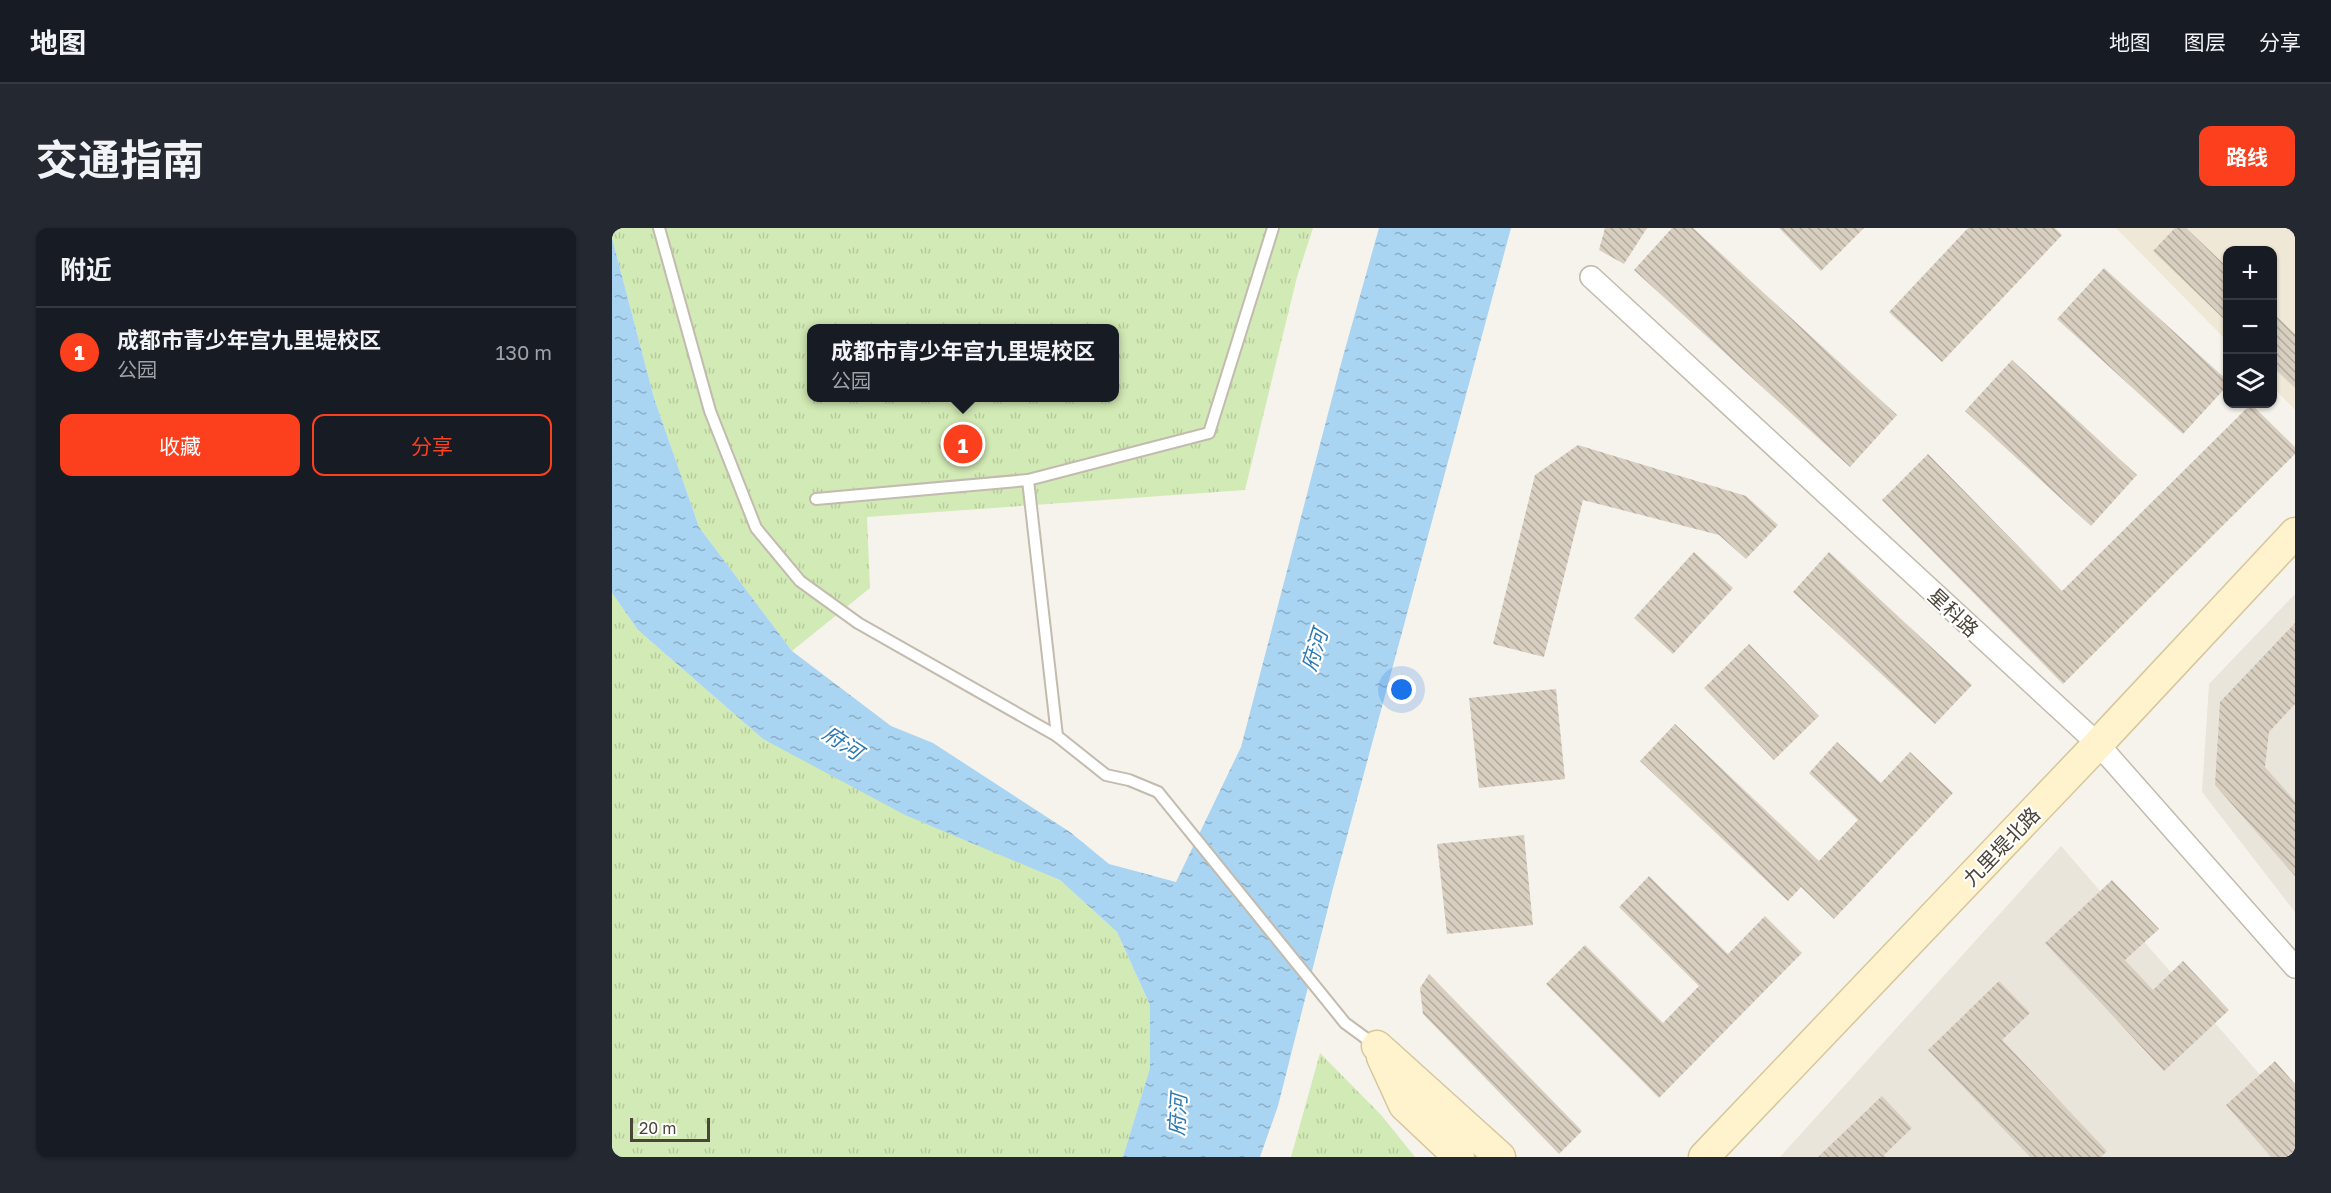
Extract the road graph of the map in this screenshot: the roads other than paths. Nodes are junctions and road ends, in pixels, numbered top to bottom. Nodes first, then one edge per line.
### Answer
1 (659, 228) edge
2 (1273, 228) edge
3 (1591, 277) dead end
4 (1028, 480) junction
5 (816, 499) dead end
6 (2295, 533) edge
7 (1056, 736) junction
8 (2098, 744) junction
9 (2295, 967) edge
10 (1377, 1046) junction
11 (1459, 1157) edge
12 (1500, 1157) edge
13 (1704, 1157) edge

1 - 7 lane
2 - 4 lane
3 - 8 street, 星科路
4 - 5 lane
4 - 7 lane
6 - 8 street, 九里堤北路
7 - 10 lane
8 - 9 street, 星科路
8 - 13 street, 九里堤北路
10 - 11 street
10 - 12 street

